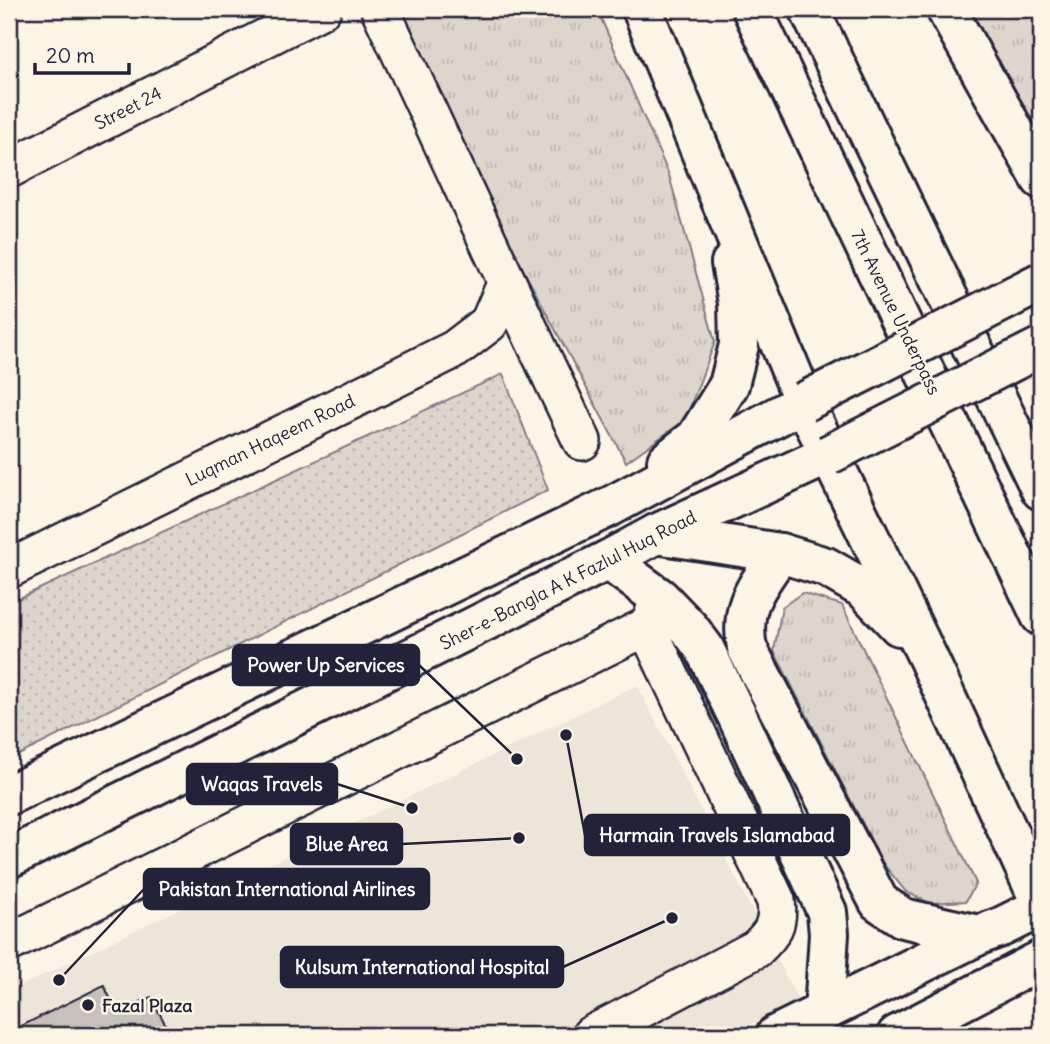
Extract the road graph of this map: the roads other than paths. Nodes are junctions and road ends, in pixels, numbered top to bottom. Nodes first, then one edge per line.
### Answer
1 (322, 9) edge
2 (380, 9) edge
3 (642, 9) edge
4 (752, 9) edge
5 (809, 9) edge
6 (946, 9) edge
7 (1013, 127) junction
8 (1041, 156) edge
9 (9, 169) edge
10 (1041, 179) edge
11 (720, 202) junction
12 (1041, 282) edge
13 (506, 284) junction
14 (1041, 347) edge
15 (804, 402) junction
16 (582, 441) dead end
17 (828, 455) junction
18 (1041, 490) edge
19 (611, 506) junction
20 (656, 534) junction
21 (780, 553) junction
22 (608, 560) junction
23 (9, 569) edge
24 (655, 612) junction
25 (1041, 616) edge
26 (928, 658) junction
27 (9, 794) edge
28 (9, 858) edge
29 (1041, 905) edge
30 (990, 931) junction
31 (9, 943) edge
32 (1031, 965) edge
33 (824, 1012) junction
34 (591, 1035) edge
35 (776, 1035) edge
36 (897, 1035) edge

1 - 9 street, Street 24
2 - 13 street
3 - 11 main road
4 - 25 main road, 7th Avenue Underpass
5 - 18 main road
6 - 7 main road
7 - 8 main road
7 - 10 main road
11 - 15 main road
11 - 19 main road
12 - 15 main road, bridge
13 - 16 street
13 - 23 street, Luqman Haqeem Road
14 - 17 main road, Sher-e-Bangla A K Fazlul Huq Road, bridge
15 - 17 main road
15 - 19 main road
17 - 20 main road, Sher-e-Bangla A K Fazlul Huq Road
17 - 26 main road
19 - 27 main road
20 - 21 main road
20 - 22 main road, Sher-e-Bangla A K Fazlul Huq Road
21 - 26 main road
21 - 30 main road
22 - 24 main road
22 - 28 main road, Sher-e-Bangla A K Fazlul Huq Road
24 - 31 street
24 - 33 main road
24 - 34 street
26 - 29 main road
29 - 30 main road
30 - 33 main road
32 - 36 main road
33 - 35 main road

